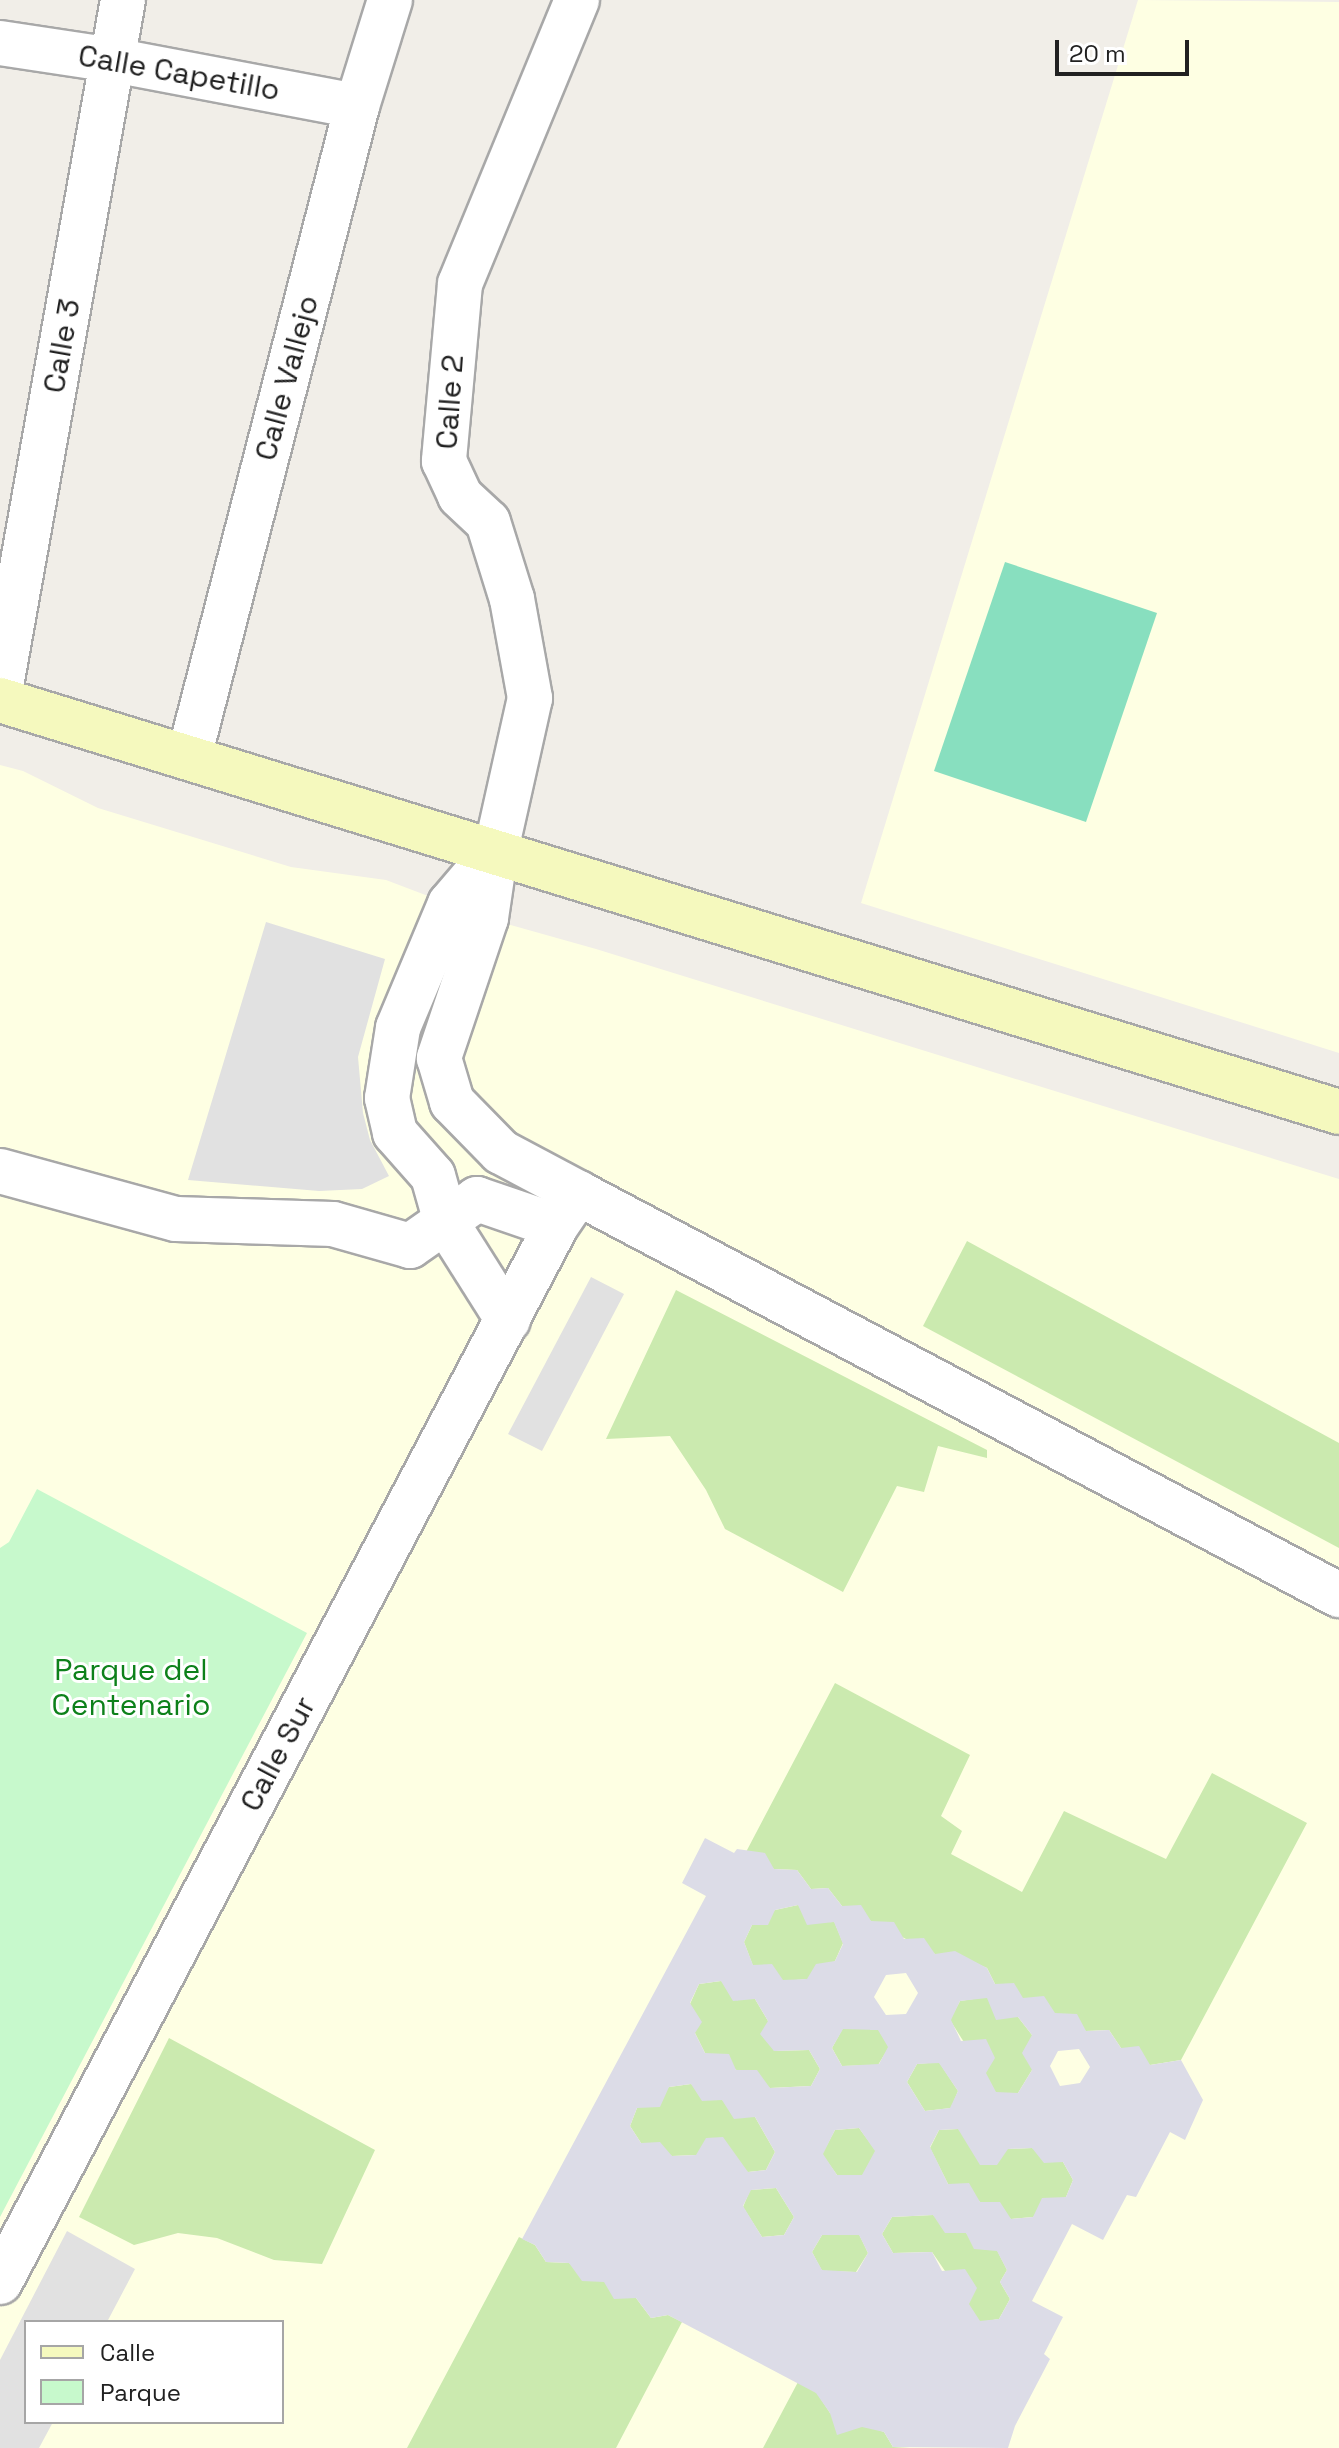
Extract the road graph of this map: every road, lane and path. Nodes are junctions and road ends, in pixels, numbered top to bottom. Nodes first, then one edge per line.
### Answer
1 (123, 0) edge
2 (390, 0) edge
3 (577, 0) edge
4 (0, 43) edge
5 (113, 60) junction
6 (357, 106) junction
7 (0, 691) edge
8 (0, 700) edge
9 (189, 757) junction
10 (496, 850) junction
11 (1339, 1112) edge
12 (0, 1171) edge
13 (567, 1210) junction
14 (446, 1222) junction
15 (508, 1320) junction
16 (1339, 1595) edge
17 (0, 2282) edge

1 - 5 street, Calle 3
2 - 6 street, Calle Vallejo
3 - 10 street, Calle 2
4 - 5 street, Calle Capetillo
5 - 6 street, Calle Capetillo
5 - 7 street, Calle 3
6 - 9 street, Calle Vallejo
8 - 9 street
9 - 10 street
10 - 11 street
10 - 13 street, Calle 2
10 - 14 street
12 - 14 street
13 - 14 street
13 - 15 street, Calle Sur
13 - 16 street
14 - 15 street
15 - 17 street, Calle Sur

